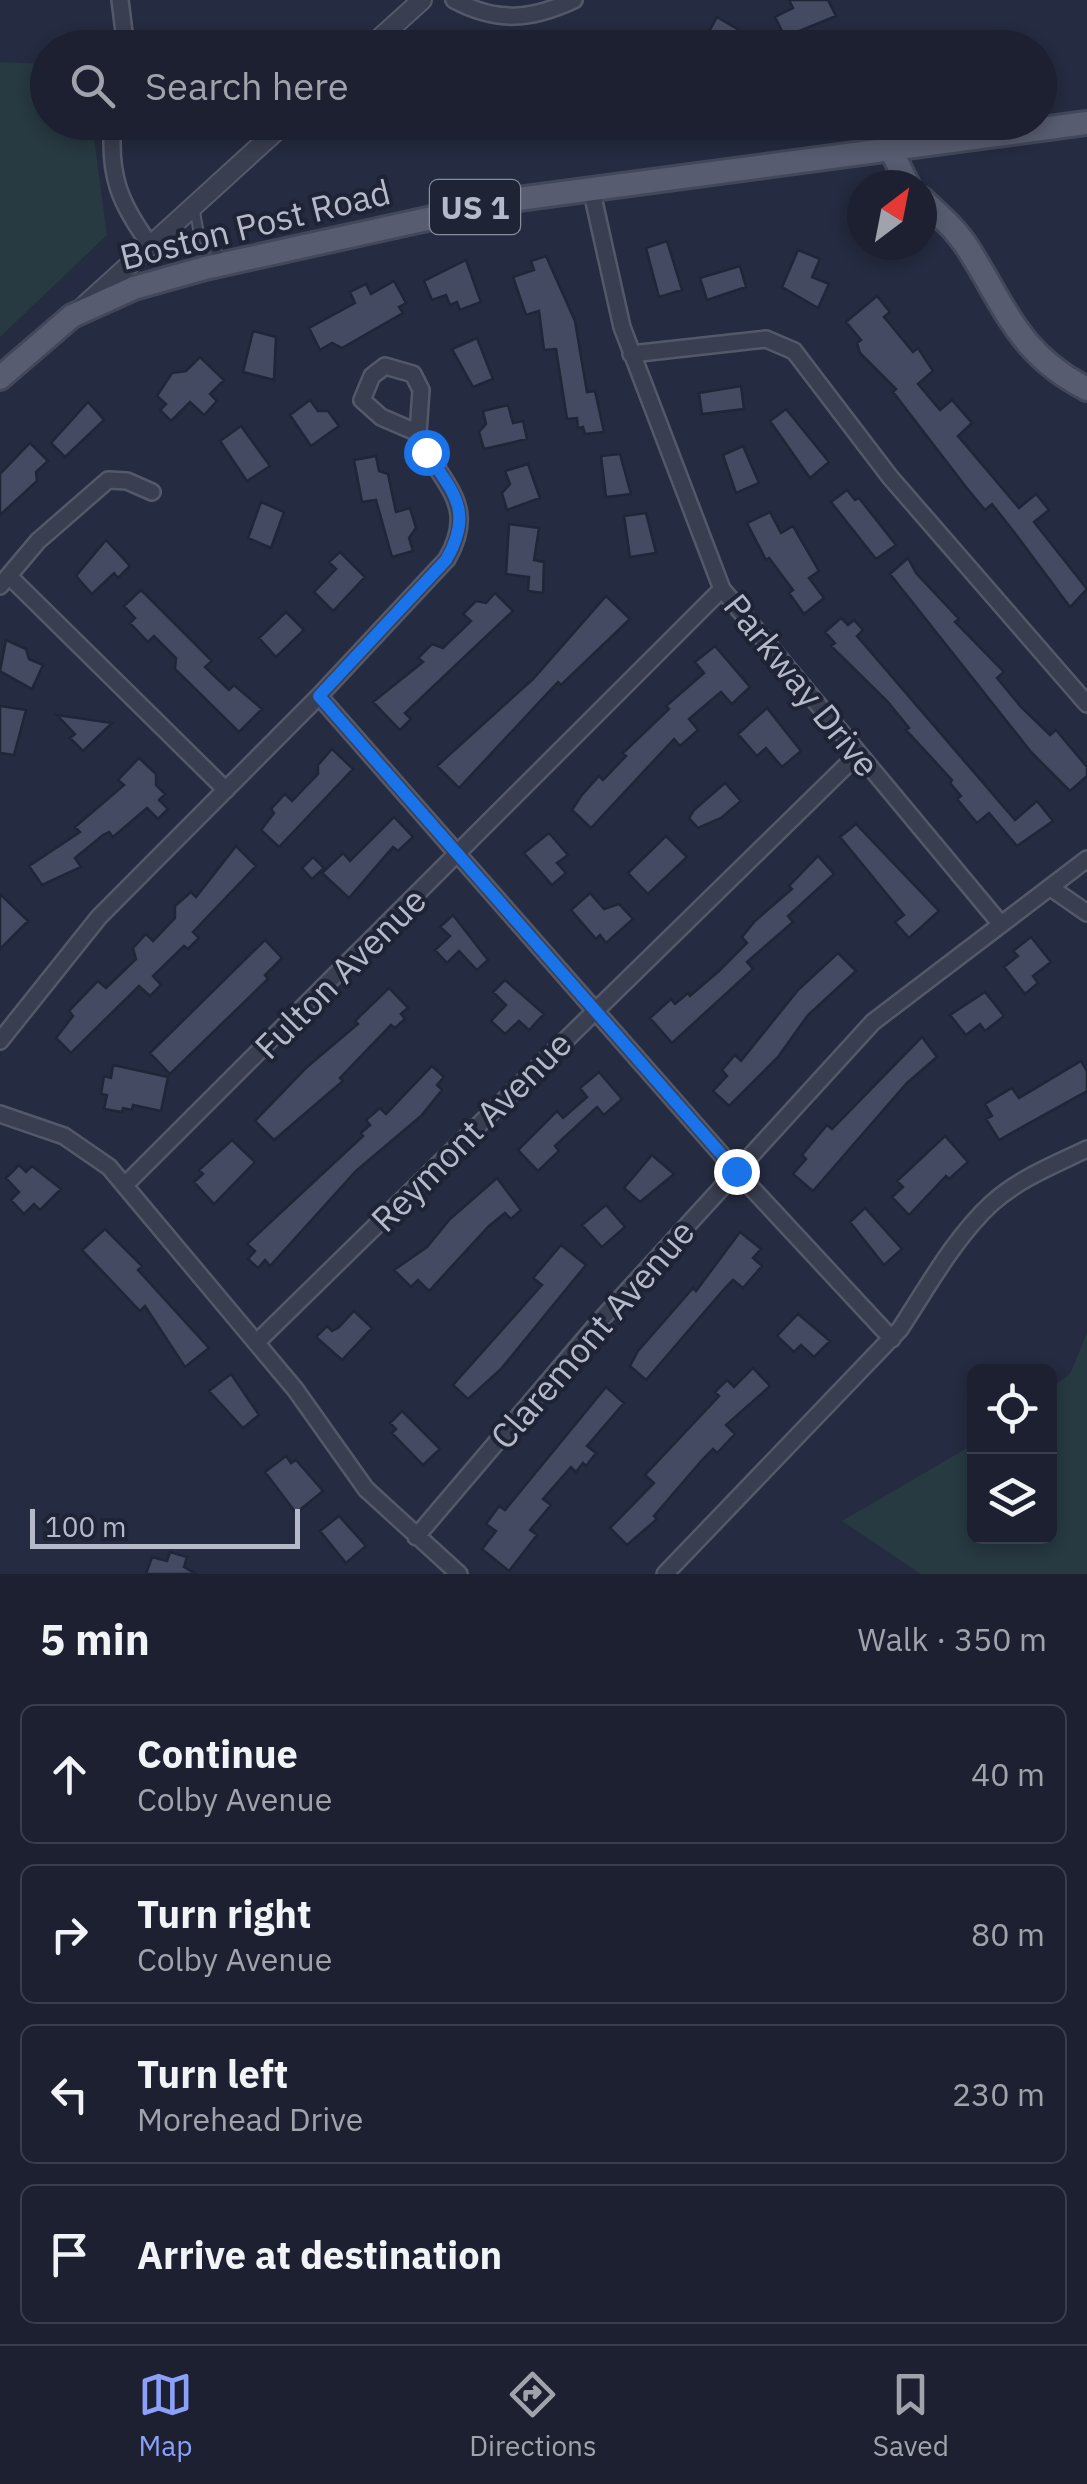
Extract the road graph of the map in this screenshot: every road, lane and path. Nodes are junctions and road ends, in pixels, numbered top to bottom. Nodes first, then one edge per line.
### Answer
1 (120, 0) edge
2 (422, 0) edge
3 (454, 0) edge
4 (574, 0) edge
5 (124, 30) edge
6 (389, 30) edge
7 (1087, 122) edge
8 (1057, 126) edge
9 (111, 140) edge
10 (266, 140) edge
11 (951, 140) edge
12 (890, 148) junction
13 (901, 170) edge
14 (591, 188) junction
15 (196, 204) junction
16 (937, 215) edge
17 (150, 246) junction
18 (228, 262) junction
19 (72, 316) junction
20 (631, 354) junction
21 (0, 378) edge
22 (1087, 389) edge
23 (418, 432) junction
24 (152, 492) dead end
25 (4, 581) edge
26 (722, 589) junction
27 (319, 696) junction
28 (1087, 704) edge
29 (858, 754) junction
30 (226, 790) junction
31 (460, 856) junction
32 (1087, 859) edge
33 (1051, 888) junction
34 (1087, 912) edge
35 (999, 922) junction
36 (592, 1010) junction
37 (0, 1041) edge
38 (0, 1114) edge
39 (1087, 1149) edge
40 (736, 1171) junction
41 (125, 1185) junction
42 (892, 1339) junction
43 (257, 1342) junction
44 (416, 1538) junction
45 (458, 1574) edge
46 (665, 1574) edge

1 - 5 street
2 - 6 street
3 - 4 street
7 - 8 main road, Boston Post Road / US 1
9 - 17 street
10 - 15 street
11 - 12 main road, Boston Post Road / US 1
12 - 13 main road
12 - 14 main road, Boston Post Road / US 1
14 - 18 main road, Boston Post Road / US 1
14 - 20 street, Parkway Drive
15 - 17 street
15 - 18 lane
16 - 22 main road
17 - 19 street
18 - 19 main road, Boston Post Road / US 1
19 - 21 main road, Boston Post Road / US 1
20 - 26 street, Parkway Drive
20 - 28 street
23 - 23 street
23 - 27 street
24 - 25 street
25 - 30 street
26 - 29 street, Parkway Drive
26 - 31 street, Fulton Avenue
27 - 30 street
27 - 31 street
29 - 35 street, Parkway Drive
29 - 36 street, Reymont Avenue
30 - 37 street
31 - 36 street
31 - 41 street, Fulton Avenue
32 - 33 street, Claremont Avenue
33 - 34 street
33 - 35 street, Claremont Avenue
35 - 40 street, Claremont Avenue
36 - 40 street
36 - 43 street, Reymont Avenue
38 - 41 street
39 - 42 street
40 - 42 street
40 - 44 street, Claremont Avenue
41 - 43 street
42 - 46 street
43 - 44 street
44 - 45 street

